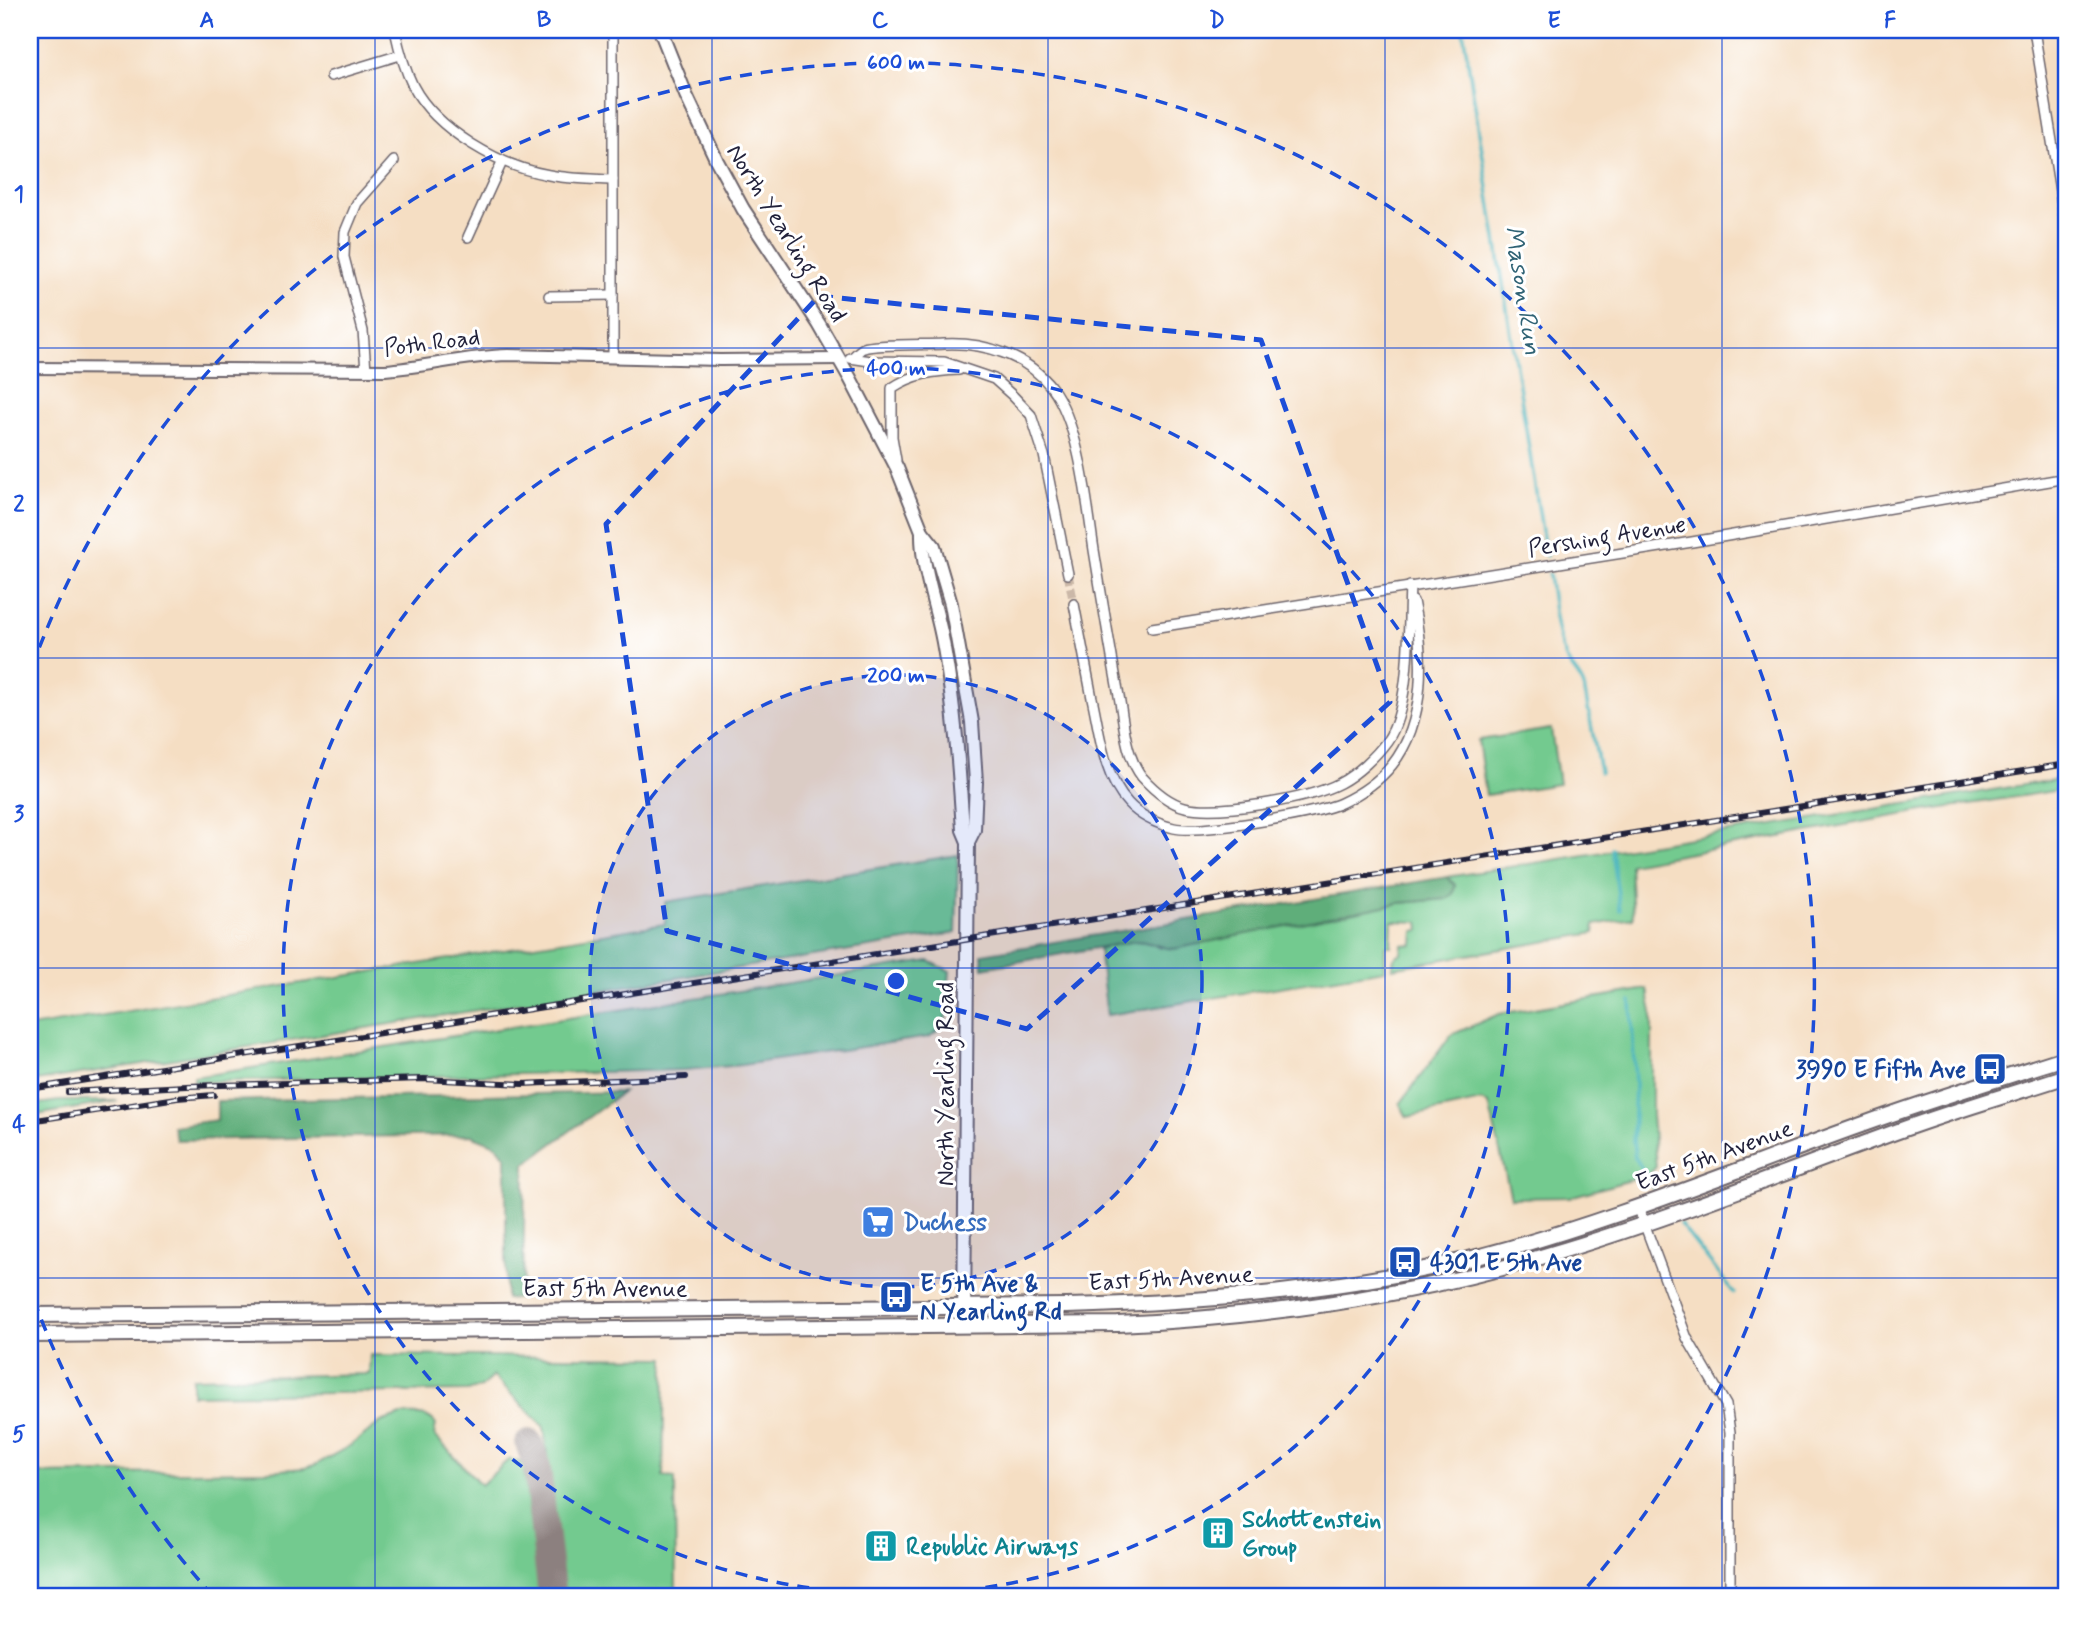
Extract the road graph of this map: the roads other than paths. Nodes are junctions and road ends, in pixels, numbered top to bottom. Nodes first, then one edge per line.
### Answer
1 (395, 30) edge
2 (613, 30) edge
3 (660, 30) edge
4 (2034, 30) edge
5 (400, 55) junction
6 (331, 76) dead end
7 (394, 161) dead end
8 (502, 162) junction
9 (613, 180) junction
10 (2067, 234) edge
11 (468, 237) dead end
12 (549, 296) dead end
13 (613, 296) junction
14 (613, 356) junction
15 (846, 358) junction
16 (30, 368) edge
17 (366, 370) junction
18 (968, 370) junction
19 (897, 468) junction
20 (2067, 478) edge
21 (1068, 574) tunnel mouth
22 (1410, 586) junction
23 (1073, 604) tunnel mouth
24 (1152, 628) dead end
25 (2067, 1056) edge
26 (2067, 1076) edge
27 (1638, 1207) junction
28 (1644, 1223) junction
29 (964, 1307) junction
30 (30, 1315) edge
31 (964, 1326) junction
32 (30, 1335) edge
33 (1730, 1597) edge

1 - 5 street
2 - 9 street
3 - 15 main road, North Yearling Road
4 - 10 street
5 - 6 street
5 - 8 street
7 - 17 street
8 - 9 street
8 - 11 street
9 - 13 street
12 - 13 street
13 - 14 street
14 - 15 street, Poth Road
14 - 17 street, Poth Road
15 - 18 street
15 - 19 main road, North Yearling Road
15 - 22 street
16 - 17 street, Poth Road
18 - 19 street
18 - 21 street
19 - 29 main road, North Yearling Road
20 - 22 street, Pershing Avenue
22 - 23 street
22 - 24 street, Pershing Avenue
25 - 27 main road, East 5th Avenue
26 - 28 main road, East 5th Avenue
27 - 28 street
27 - 29 main road, East 5th Avenue
28 - 31 main road, East 5th Avenue
28 - 33 street
29 - 30 main road, East 5th Avenue
29 - 31 main road, North Yearling Road
31 - 32 main road, East 5th Avenue

